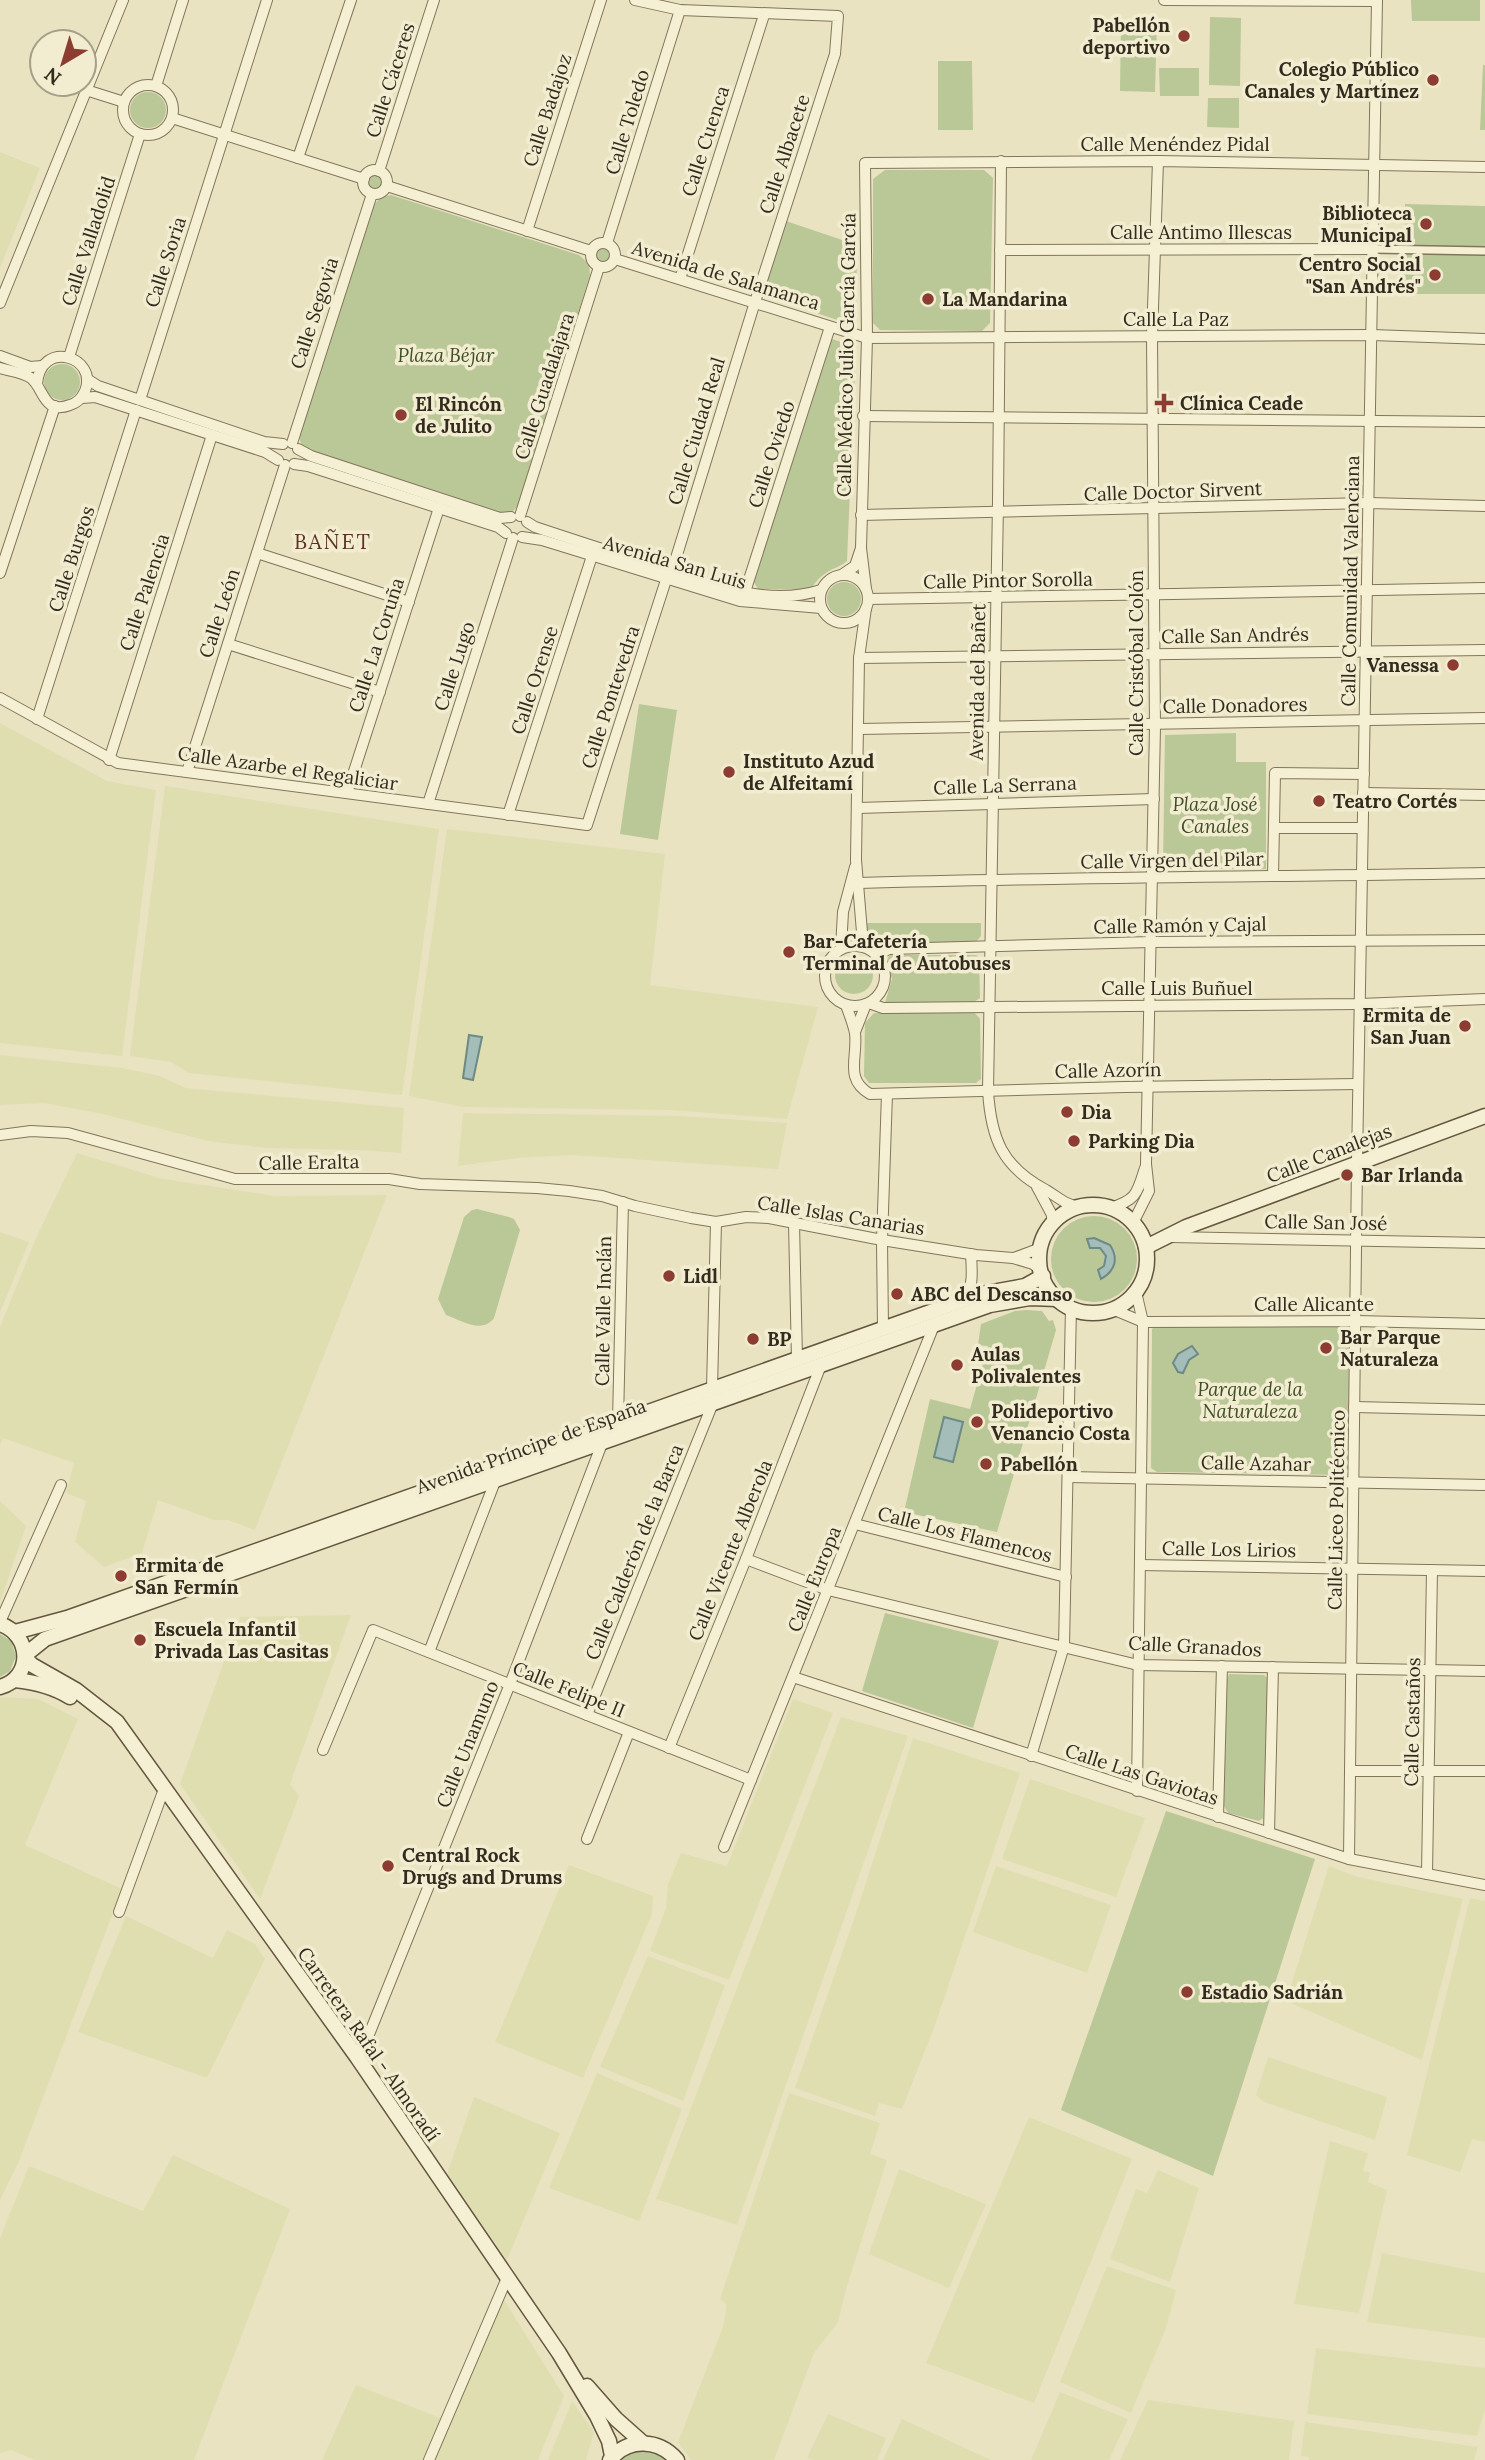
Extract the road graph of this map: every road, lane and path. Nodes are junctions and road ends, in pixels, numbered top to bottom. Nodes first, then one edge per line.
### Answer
1 (123, 0) edge
2 (183, 0) edge
3 (267, 0) edge
4 (351, 0) edge
5 (434, 0) edge
6 (601, 0) edge
7 (635, 0) edge
8 (1164, 0) edge
9 (1377, 1) edge
10 (680, 10) junction
11 (764, 15) junction
12 (98, 61) edge
13 (156, 86) junction
14 (98, 94) edge
15 (83, 98) edge
16 (124, 102) junction
17 (172, 118) junction
18 (140, 134) junction
19 (224, 135) junction
20 (298, 158) junction
21 (1001, 161) junction
22 (1158, 161) junction
23 (865, 163) joint
24 (1375, 163) junction
25 (1485, 167) edge
26 (379, 171) junction
27 (364, 179) junction
28 (387, 186) junction
29 (372, 194) junction
30 (527, 231) junction
31 (607, 243) junction
32 (1373, 249) junction
33 (1000, 250) junction
34 (1156, 250) junction
35 (592, 251) junction
36 (1485, 251) edge
37 (615, 259) junction
38 (599, 267) junction
39 (680, 279) junction
40 (755, 302) junction
41 (0, 303) edge
42 (830, 327) junction
43 (1372, 335) junction
44 (1152, 337) junction
45 (867, 338) junction
46 (999, 338) junction
47 (1485, 339) edge
48 (0, 356) edge
49 (69, 357) junction
50 (42, 366) junction
51 (0, 368) edge
52 (87, 379) junction
53 (37, 384) junction
54 (82, 398) junction
55 (138, 405) junction
56 (55, 406) junction
57 (863, 416) junction
58 (999, 417) junction
59 (1152, 419) junction
60 (1370, 421) junction
61 (1485, 422) edge
62 (212, 435) junction
63 (291, 446) junction
64 (286, 463) junction
65 (1369, 503) junction
66 (1485, 506) edge
67 (439, 508) junction
68 (1153, 510) junction
69 (998, 513) junction
70 (861, 515) junction
71 (519, 518) junction
72 (514, 536) junction
73 (861, 548) junction
74 (257, 553) junction
75 (592, 556) junction
76 (0, 573) edge
77 (843, 575) junction
78 (669, 576) junction
79 (1485, 588) edge
80 (821, 590) junction
81 (1367, 590) junction
82 (745, 593) junction
83 (1153, 596) junction
84 (996, 598) junction
85 (867, 599) junction
86 (409, 602) junction
87 (821, 608) junction
88 (844, 623) junction
89 (228, 644) junction
90 (1485, 650) edge
91 (1366, 652) junction
92 (860, 653) junction
93 (1154, 653) junction
94 (995, 655) junction
95 (380, 692) junction
96 (0, 698) edge
97 (1485, 718) edge
98 (37, 719) junction
99 (1365, 720) junction
100 (1155, 724) junction
101 (994, 727) junction
102 (859, 729) junction
103 (109, 760) junction
104 (187, 772) junction
105 (1364, 774) junction
106 (347, 793) junction
107 (1363, 793) junction
108 (1485, 795) edge
109 (1153, 799) junction
110 (993, 803) junction
111 (428, 804) junction
112 (858, 808) junction
113 (508, 816) junction
114 (587, 825) joint
115 (1274, 828) junction
116 (1362, 828) junction
117 (856, 860) junction
118 (1485, 873) edge
119 (1273, 876) junction
120 (1363, 876) junction
121 (992, 879) junction
122 (1152, 879) junction
123 (859, 883) junction
124 (848, 892) junction
125 (1361, 940) junction
126 (1485, 940) edge
127 (1151, 942) junction
128 (866, 947) junction
129 (841, 948) junction
130 (990, 948) junction
131 (877, 955) junction
132 (1485, 999) edge
133 (868, 1004) junction
134 (1360, 1004) junction
135 (846, 1005) junction
136 (1150, 1005) junction
137 (990, 1007) junction
138 (855, 1032) junction
139 (1358, 1084) junction
140 (1148, 1087) junction
141 (988, 1091) junction
142 (887, 1094) junction
143 (1485, 1116) edge
144 (0, 1135) edge
145 (1357, 1162) junction
146 (1146, 1164) junction
147 (1037, 1187) junction
148 (623, 1202) junction
149 (1080, 1207) junction
150 (1110, 1208) junction
151 (716, 1222) junction
152 (794, 1223) junction
153 (1052, 1224) junction
154 (1186, 1227) junction
155 (1140, 1234) junction
156 (1167, 1237) junction
157 (1356, 1239) junction
158 (882, 1240) junction
159 (1485, 1243) edge
160 (1041, 1248) junction
161 (971, 1254) junction
162 (1013, 1258) junction
163 (1042, 1273) junction
164 (1136, 1292) junction
165 (967, 1299) junction
166 (1058, 1299) junction
167 (1071, 1307) junction
168 (1112, 1309) junction
169 (1355, 1321) junction
170 (1143, 1322) junction
171 (935, 1323) junction
172 (1485, 1324) edge
173 (883, 1329) junction
174 (797, 1359) junction
175 (821, 1365) junction
176 (713, 1396) junction
177 (1354, 1407) junction
178 (1485, 1410) edge
179 (618, 1421) junction
180 (603, 1441) junction
181 (1068, 1477) junction
182 (1141, 1478) junction
183 (496, 1479) junction
184 (1353, 1482) junction
185 (61, 1485) dead end
186 (1485, 1485) edge
187 (855, 1524) junction
188 (746, 1559) junction
189 (1140, 1564) junction
190 (1352, 1569) junction
191 (1432, 1570) junction
192 (1485, 1571) edge
193 (1066, 1577) junction
194 (828, 1590) junction
195 (0, 1623) edge
196 (15, 1632) junction
197 (1065, 1646) junction
198 (429, 1652) junction
199 (25, 1656) junction
200 (1139, 1665) junction
201 (1222, 1666) junction
202 (1273, 1667) junction
203 (1351, 1668) junction
204 (1430, 1670) junction
205 (1485, 1671) edge
206 (793, 1677) junction
207 (15, 1680) junction
208 (510, 1684) junction
209 (0, 1687) edge
210 (587, 1715) junction
211 (629, 1732) junction
212 (669, 1748) junction
213 (323, 1750) dead end
214 (1031, 1756) junction
215 (144, 1761) junction
216 (1350, 1771) junction
217 (1429, 1771) junction
218 (1485, 1771) edge
219 (751, 1780) junction
220 (164, 1789) junction
221 (1137, 1791) junction
222 (1218, 1817) junction
223 (1269, 1833) junction
224 (587, 1839) dead end
225 (724, 1847) dead end
226 (1349, 1859) junction
227 (1427, 1874) junction
228 (1485, 1885) edge
229 (119, 1912) dead end
230 (357, 2057) junction
231 (507, 2278) junction
232 (559, 2353) junction
233 (643, 2443) junction
234 (611, 2458) edge
235 (429, 2460) edge
236 (677, 2460) edge

1 - 12 street
2 - 13 street
3 - 19 street, Calle Soria
4 - 20 street
5 - 26 street, Calle Cáceres
6 - 30 street, Calle Badajoz
7 - 10 street
8 - 9 street
9 - 24 street, Calle Comunidad Valenciana
10 - 11 street
10 - 31 street, Calle Toledo
11 - 39 street, Calle Cuenca
11 - 40 street, Calle Albacete
13 - 16 street
13 - 17 street
14 - 16 street
15 - 41 street
16 - 18 street
17 - 18 street
17 - 19 street
18 - 49 street, Calle Valladolid
19 - 20 street
19 - 55 street, Calle Soria
20 - 27 street
21 - 22 street, Calle Menéndez Pidal
21 - 23 street, Calle Menéndez Pidal
21 - 33 street, Avenida del Bañet
22 - 24 street, Calle Menéndez Pidal
22 - 34 street, Calle Cristóbal Colón
23 - 45 street, Calle Médico Julio García García
24 - 25 street, Calle Menéndez Pidal
24 - 32 street, Calle Comunidad Valenciana
26 - 27 street
26 - 28 street
27 - 29 street
28 - 29 street
28 - 30 street
29 - 63 street, Calle Segovia
30 - 35 street
31 - 35 street
31 - 37 street
32 - 34 street, Calle Antimo Illescas
32 - 36 street, Calle Antimo Illescas
32 - 43 street, Calle Comunidad Valenciana
33 - 34 street, Calle Antimo Illescas
33 - 46 street, Avenida del Bañet
34 - 44 street, Calle Cristóbal Colón
35 - 38 street
37 - 38 street
37 - 39 street, Avenida de Salamanca
38 - 71 street, Calle Guadalajara
39 - 40 street, Avenida de Salamanca
40 - 42 street, Avenida de Salamanca
40 - 78 street, Calle Ciudad Real
42 - 45 street, Avenida de Salamanca
42 - 82 street, Calle Oviedo
43 - 44 street, Calle La Paz
43 - 47 street, Calle La Paz
43 - 60 street, Calle Comunidad Valenciana
44 - 46 street, Calle La Paz
44 - 59 street, Calle Cristóbal Colón
45 - 46 street, Calle La Paz
45 - 57 street, Calle Médico Julio García García
46 - 58 street, Avenida del Bañet
48 - 50 street
49 - 50 street
49 - 52 street
50 - 53 street
51 - 53 street
52 - 54 street
52 - 55 street, Avenida San Luis
53 - 56 street
54 - 55 street, Avenida San Luis
54 - 56 street
55 - 62 street, Avenida San Luis
55 - 63 street, Avenida San Luis
55 - 98 street, Calle Burgos
56 - 76 street
57 - 58 street
57 - 70 street, Calle Médico Julio García García
58 - 59 street
58 - 69 street, Avenida del Bañet
59 - 60 street
59 - 68 street, Calle Cristóbal Colón
60 - 61 street
60 - 65 street, Calle Comunidad Valenciana
62 - 64 street, Avenida San Luis
62 - 103 street, Calle Palencia
63 - 64 street
63 - 64 street
63 - 71 street, Avenida San Luis
64 - 67 street, Avenida San Luis
64 - 74 street, Calle León
65 - 66 street, Calle Doctor Sirvent
65 - 68 street, Calle Doctor Sirvent
65 - 81 street, Calle Comunidad Valenciana
67 - 72 street, Avenida San Luis
67 - 86 street, Calle La Coruña
68 - 69 street, Calle Doctor Sirvent
68 - 83 street, Calle Cristóbal Colón
69 - 70 street, Calle Doctor Sirvent
69 - 84 street, Avenida del Bañet
70 - 73 street, Calle Médico Julio García García
71 - 72 street
71 - 72 street
71 - 78 street, Avenida San Luis
72 - 75 street, Avenida San Luis
72 - 111 street, Calle Lugo
73 - 77 street
73 - 85 street, Calle Médico Julio García García
74 - 86 street
74 - 89 street, Calle León
75 - 78 street, Avenida San Luis
75 - 113 street, Calle Orense
77 - 80 street
77 - 85 street
78 - 82 street, Avenida San Luis
78 - 87 street, Avenida San Luis
78 - 114 street, Calle Pontevedra
79 - 81 street, Calle Pintor Sorolla
80 - 82 street, Avenida San Luis
80 - 87 street
81 - 83 street, Calle Pintor Sorolla
81 - 91 street, Calle Comunidad Valenciana
83 - 84 street, Calle Pintor Sorolla
83 - 93 street, Calle Cristóbal Colón
84 - 85 street, Calle Pintor Sorolla
84 - 94 street, Avenida del Bañet
85 - 88 street
85 - 92 street, Calle Médico Julio García García
86 - 95 street, Calle La Coruña
87 - 88 street
88 - 92 street
89 - 95 street
89 - 104 street, Calle León
90 - 91 street, Calle San Andrés
91 - 93 street, Calle San Andrés
91 - 99 street, Calle Comunidad Valenciana
92 - 94 street, Calle San Andrés
92 - 102 street, Calle Médico Julio García García
93 - 94 street, Calle San Andrés
93 - 100 street, Calle Cristóbal Colón
94 - 101 street, Avenida del Bañet
95 - 106 street, Calle La Coruña
96 - 98 street, Calle Azarbe el Regaliciar
97 - 99 street, Calle Donadores
98 - 103 street, Calle Azarbe el Regaliciar
99 - 100 street, Calle Donadores
99 - 105 street, Calle Comunidad Valenciana
100 - 101 street, Calle Donadores
100 - 109 street, Calle Cristóbal Colón
101 - 102 street, Calle Donadores
101 - 110 street, Avenida del Bañet
102 - 112 street, Calle Médico Julio García García
103 - 104 street, Calle Azarbe el Regaliciar
104 - 106 street, Calle Azarbe el Regaliciar
105 - 107 street, Calle Comunidad Valenciana
105 - 115 street
106 - 111 street, Calle Azarbe el Regaliciar
107 - 108 street
107 - 116 street, Calle Comunidad Valenciana
109 - 110 street, Calle La Serrana
109 - 122 street, Calle Cristóbal Colón
110 - 112 street, Calle La Serrana
110 - 121 street, Avenida del Bañet
111 - 113 street, Calle Azarbe el Regaliciar
112 - 117 street, Calle Médico Julio García García
113 - 114 street, Calle Azarbe el Regaliciar
115 - 116 street
115 - 119 street
116 - 120 street, Calle Comunidad Valenciana
117 - 123 street, Calle Médico Julio García García
117 - 124 street, Calle Médico Julio García García
118 - 120 street, Calle Virgen del Pilar
119 - 120 street, Calle Virgen del Pilar
119 - 122 street, Calle Virgen del Pilar
120 - 125 street, Calle Comunidad Valenciana
121 - 122 street, Calle Virgen del Pilar
121 - 123 street, Calle Virgen del Pilar
121 - 130 street, Avenida del Bañet
122 - 127 street, Calle Cristóbal Colón
123 - 124 street
123 - 128 street, Calle Médico Julio García García
124 - 129 street, Calle Médico Julio García García
125 - 126 street, Calle Ramón y Cajal
125 - 127 street, Calle Ramón y Cajal
125 - 134 street, Calle Comunidad Valenciana
127 - 130 street, Calle Ramón y Cajal
127 - 136 street, Calle Cristóbal Colón
128 - 129 street
128 - 131 street
129 - 135 street
130 - 131 street, Calle Ramón y Cajal
130 - 137 street, Avenida del Bañet
131 - 133 street
132 - 134 street, Calle Luis Buñuel
133 - 135 street
133 - 137 street, Calle Luis Buñuel
133 - 138 street
134 - 136 street, Calle Luis Buñuel
134 - 139 street, Calle Comunidad Valenciana
135 - 138 street
136 - 137 street, Calle Luis Buñuel
136 - 140 street, Calle Cristóbal Colón
137 - 141 street, Avenida del Bañet
138 - 142 street, Calle Azorín
139 - 140 street, Calle Azorín
139 - 145 street, Calle Comunidad Valenciana
140 - 141 street, Calle Azorín
140 - 146 street, Calle Cristóbal Colón
141 - 142 street, Calle Azorín
141 - 147 street, Avenida del Bañet
142 - 158 street
143 - 145 main road, Calle Canalejas
144 - 148 street, Calle Eralta
145 - 154 main road, Calle Canalejas
145 - 157 street, Calle Liceo Politécnico
146 - 150 street, Calle Cristóbal Colón
146 - 155 street, Calle Cristóbal Colón
147 - 149 street, Avenida del Bañet
147 - 153 street, Avenida del Bañet
148 - 151 street, Calle Islas Canarias
148 - 179 street, Calle Valle Inclán
149 - 150 main road
149 - 153 main road
150 - 155 main road
151 - 152 street, Calle Islas Canarias
151 - 176 street
152 - 158 street, Calle Islas Canarias
152 - 174 street
153 - 160 main road
154 - 155 main road, Calle Canalejas
154 - 156 main road, Calle Canalejas
155 - 156 main road, Calle Canalejas
155 - 164 main road
156 - 157 street, Calle San José
157 - 159 street, Calle San José
157 - 169 street, Calle Liceo Politécnico
158 - 161 street, Calle Islas Canarias
158 - 173 street
160 - 162 street, Calle Islas Canarias
160 - 163 main road
161 - 162 street, Calle Islas Canarias
161 - 165 street
162 - 163 street, Calle Islas Canarias
163 - 165 main road, Avenida Príncipe de España
163 - 166 main road
164 - 168 main road
164 - 170 street
165 - 173 main road, Avenida Príncipe de España
166 - 167 main road
166 - 171 main road, Avenida Príncipe de España
167 - 168 main road
167 - 181 street
168 - 170 street
169 - 170 street, Calle Alicante
169 - 172 street, Calle Alicante
169 - 177 street, Calle Liceo Politécnico
170 - 182 street
171 - 175 main road, Avenida Príncipe de España
171 - 187 street, Calle Europa
173 - 174 main road, Avenida Príncipe de España
174 - 176 main road, Avenida Príncipe de España
175 - 176 main road, Avenida Príncipe de España
175 - 188 street, Calle Vicente Alberola
176 - 179 main road, Avenida Príncipe de España
176 - 180 main road, Avenida Príncipe de España
176 - 210 street, Calle Calderón de la Barca
177 - 178 street
177 - 184 street, Calle Liceo Politécnico
179 - 196 main road, Avenida Príncipe de España
180 - 183 main road, Avenida Príncipe de España
180 - 208 street, Calle Unamuno
181 - 182 street, Calle Azahar
181 - 193 street
182 - 184 street, Calle Azahar
182 - 189 street
183 - 198 street
183 - 199 main road, Avenida Príncipe de España
184 - 186 street, Calle Azahar
184 - 190 street, Calle Liceo Politécnico
185 - 195 street
187 - 193 street, Calle Los Flamencos
187 - 194 street, Calle Europa
188 - 194 street, Calle Granados
188 - 212 street, Calle Vicente Alberola
189 - 190 street, Calle Los Lirios
189 - 200 street
190 - 191 street, Calle Los Lirios
190 - 203 street, Calle Liceo Politécnico
191 - 192 street, Calle Los Lirios
191 - 204 street, Calle Castaños
193 - 197 street
194 - 197 street, Calle Granados
194 - 206 street, Calle Europa
195 - 196 main road
196 - 199 main road
197 - 200 street, Calle Granados
197 - 214 street
198 - 208 street, Calle Felipe II
198 - 213 street, Calle Felipe II
199 - 207 main road
199 - 215 main road, Carretera Rafal - Almoradí
200 - 201 street, Calle Granados
200 - 221 street
201 - 202 street, Calle Granados
201 - 222 street
202 - 203 street, Calle Granados
202 - 223 street
203 - 204 street, Calle Granados
203 - 216 street, Calle Liceo Politécnico
204 - 205 street, Calle Granados
204 - 217 street, Calle Castaños
206 - 214 street, Calle Las Gaviotas
206 - 219 street, Calle Europa
207 - 209 main road
207 - 215 main road, Carretera Rafal - Almoradí
208 - 210 street, Calle Felipe II
208 - 230 street, Calle Unamuno
210 - 211 street, Calle Felipe II
211 - 212 street, Calle Felipe II
211 - 224 street
212 - 219 street, Calle Felipe II
214 - 221 street, Calle Las Gaviotas
215 - 220 main road, Carretera Rafal - Almoradí
216 - 217 street
216 - 226 street, Calle Liceo Politécnico
217 - 218 street
217 - 227 street, Calle Castaños
219 - 225 street, Calle Europa
220 - 229 street
220 - 230 main road, Carretera Rafal - Almoradí
221 - 222 street, Calle Las Gaviotas
222 - 223 street, Calle Las Gaviotas
223 - 226 street, Calle Las Gaviotas
226 - 227 street, Calle Las Gaviotas
227 - 228 street, Calle Las Gaviotas
230 - 231 main road, Carretera Rafal - Almoradí
231 - 232 main road, Carretera Rafal - Almoradí
231 - 235 street
232 - 233 main road, Carretera Rafal - Almoradí
232 - 234 main road, Carretera Rafal - Almoradí
233 - 234 main road
233 - 236 main road, Carretera Rafal - Almoradí

